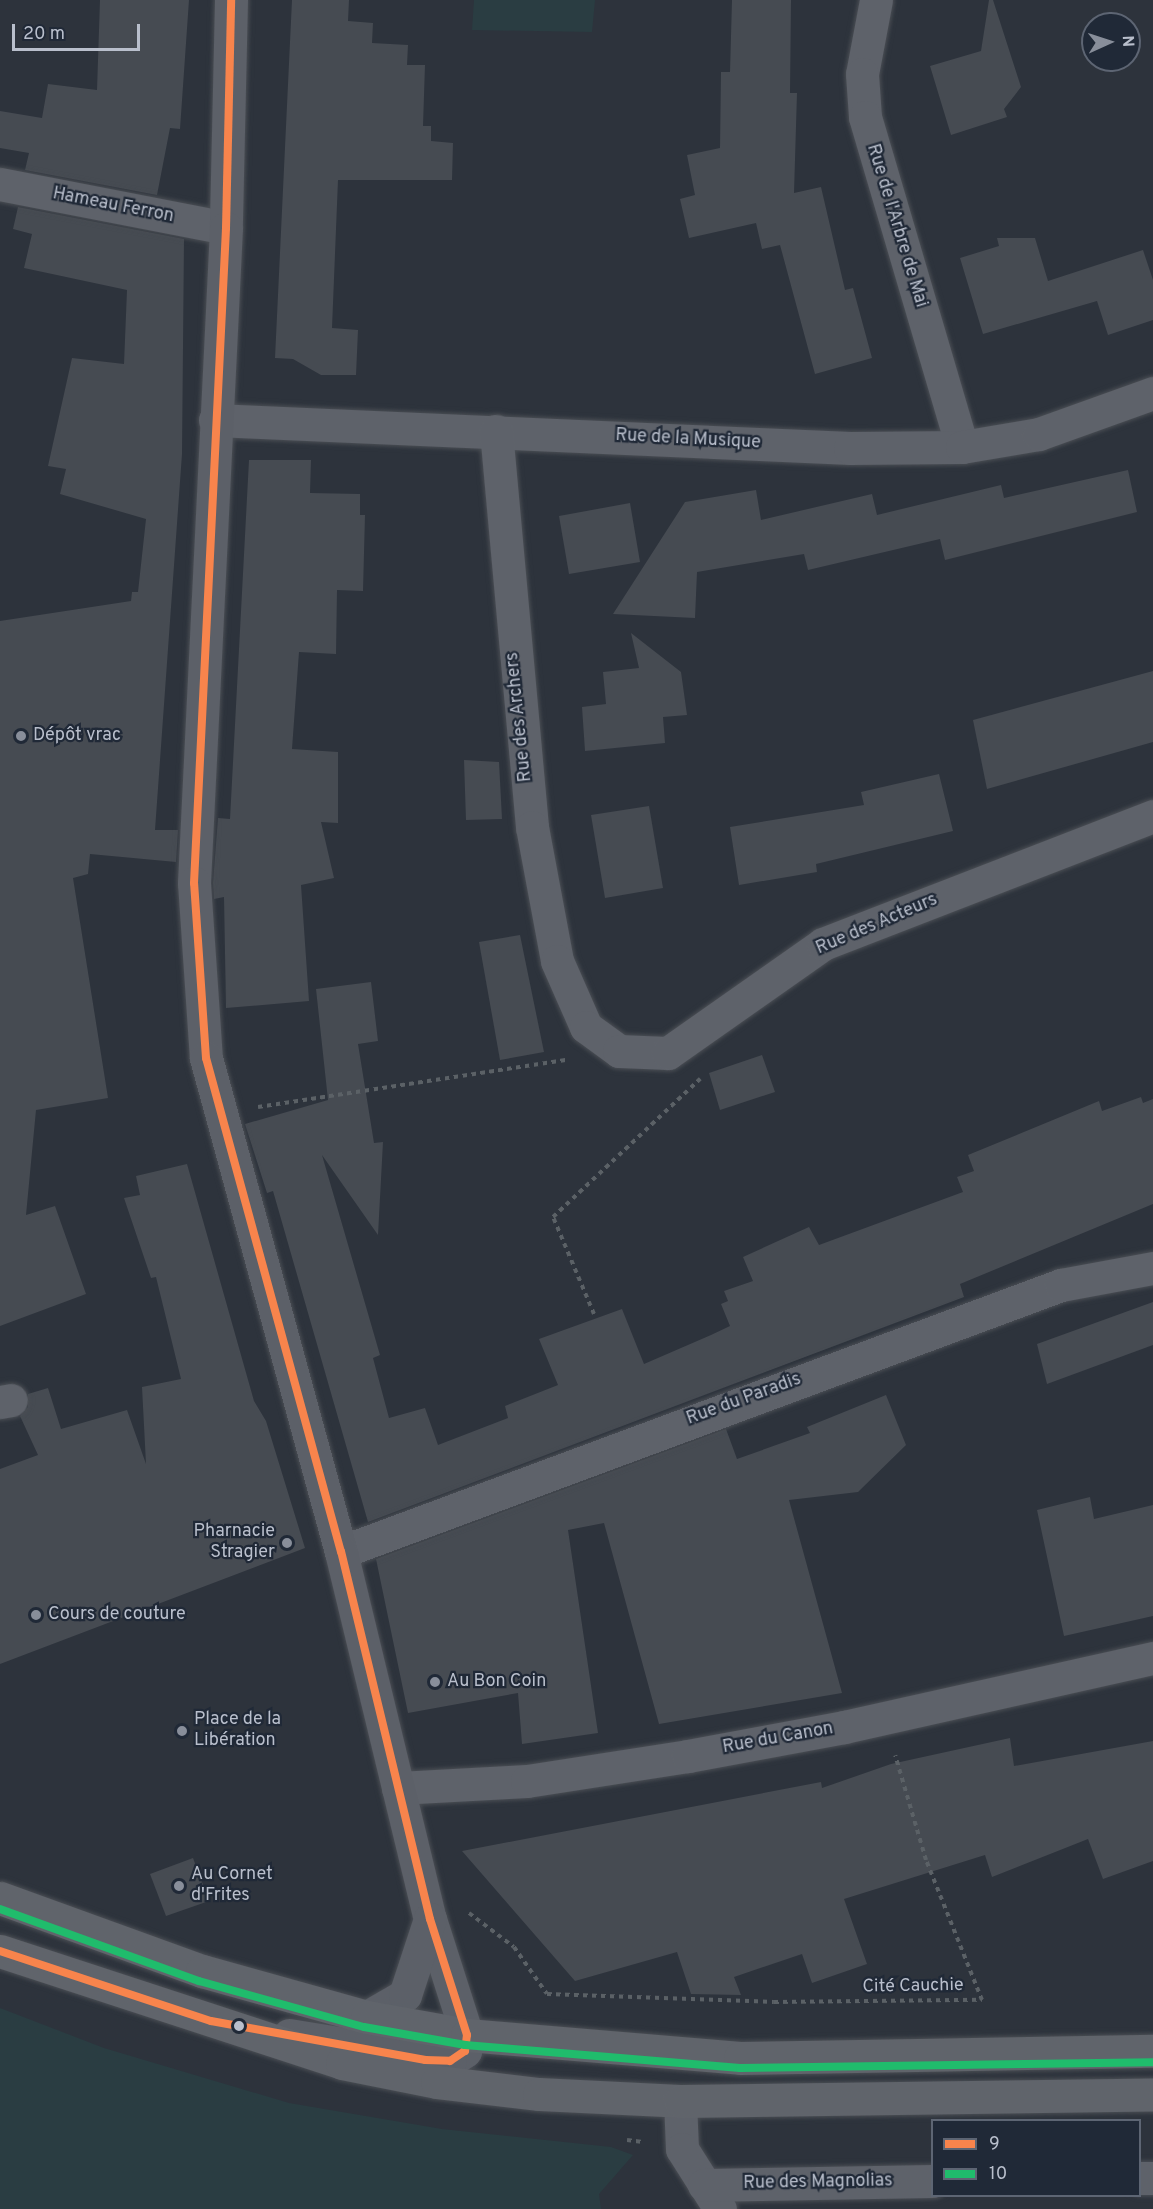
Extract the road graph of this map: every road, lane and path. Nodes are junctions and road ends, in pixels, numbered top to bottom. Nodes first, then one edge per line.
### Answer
1 (231, 0) edge
2 (876, 0) edge
3 (0, 183) edge
4 (226, 228) junction
5 (1153, 393) edge
6 (215, 420) junction
7 (496, 431) junction
8 (962, 447) junction
9 (1153, 816) edge
10 (572, 998) joint
11 (697, 1037) junction
12 (607, 1042) junction
13 (217, 1113) junction
14 (1153, 1268) edge
15 (594, 1314) dead end
16 (341, 1552) junction
17 (1153, 1658) edge
18 (884, 1719) junction
19 (398, 1788) junction
20 (0, 1898) edge
21 (430, 1919) junction
22 (0, 1951) edge
23 (367, 2017) junction
24 (211, 2021) junction
25 (467, 2035) junction
26 (1153, 2051) edge
27 (1153, 2094) edge
28 (680, 2101) junction
29 (931, 2181) edge
30 (712, 2197) edge

1 - 4 main road
2 - 8 street, Rue de l'Arbre de Mai
3 - 4 street, Hameau Ferron
4 - 6 main road
5 - 8 street, Rue de la Musique
6 - 7 street, Rue de la Musique
6 - 13 main road
7 - 8 street, Rue de la Musique
7 - 10 street, Rue des Archers
9 - 11 street, Rue des Acteurs
10 - 12 street, Rue des Acteurs
11 - 12 street, Rue des Acteurs
11 - 15 path
12 - 13 path
13 - 16 main road
14 - 16 street, Rue du Paradis
16 - 19 main road
17 - 18 street, Rue du Canon
18 - 19 street, Rue du Canon
18 - 21 path, Cité Cauchie
19 - 21 main road
20 - 23 main road
21 - 23 main road
21 - 25 main road
22 - 24 main road
23 - 25 main road
24 - 25 main road
24 - 28 main road
25 - 26 main road
27 - 28 main road
28 - 30 street
29 - 30 street, Rue des Magnolias

